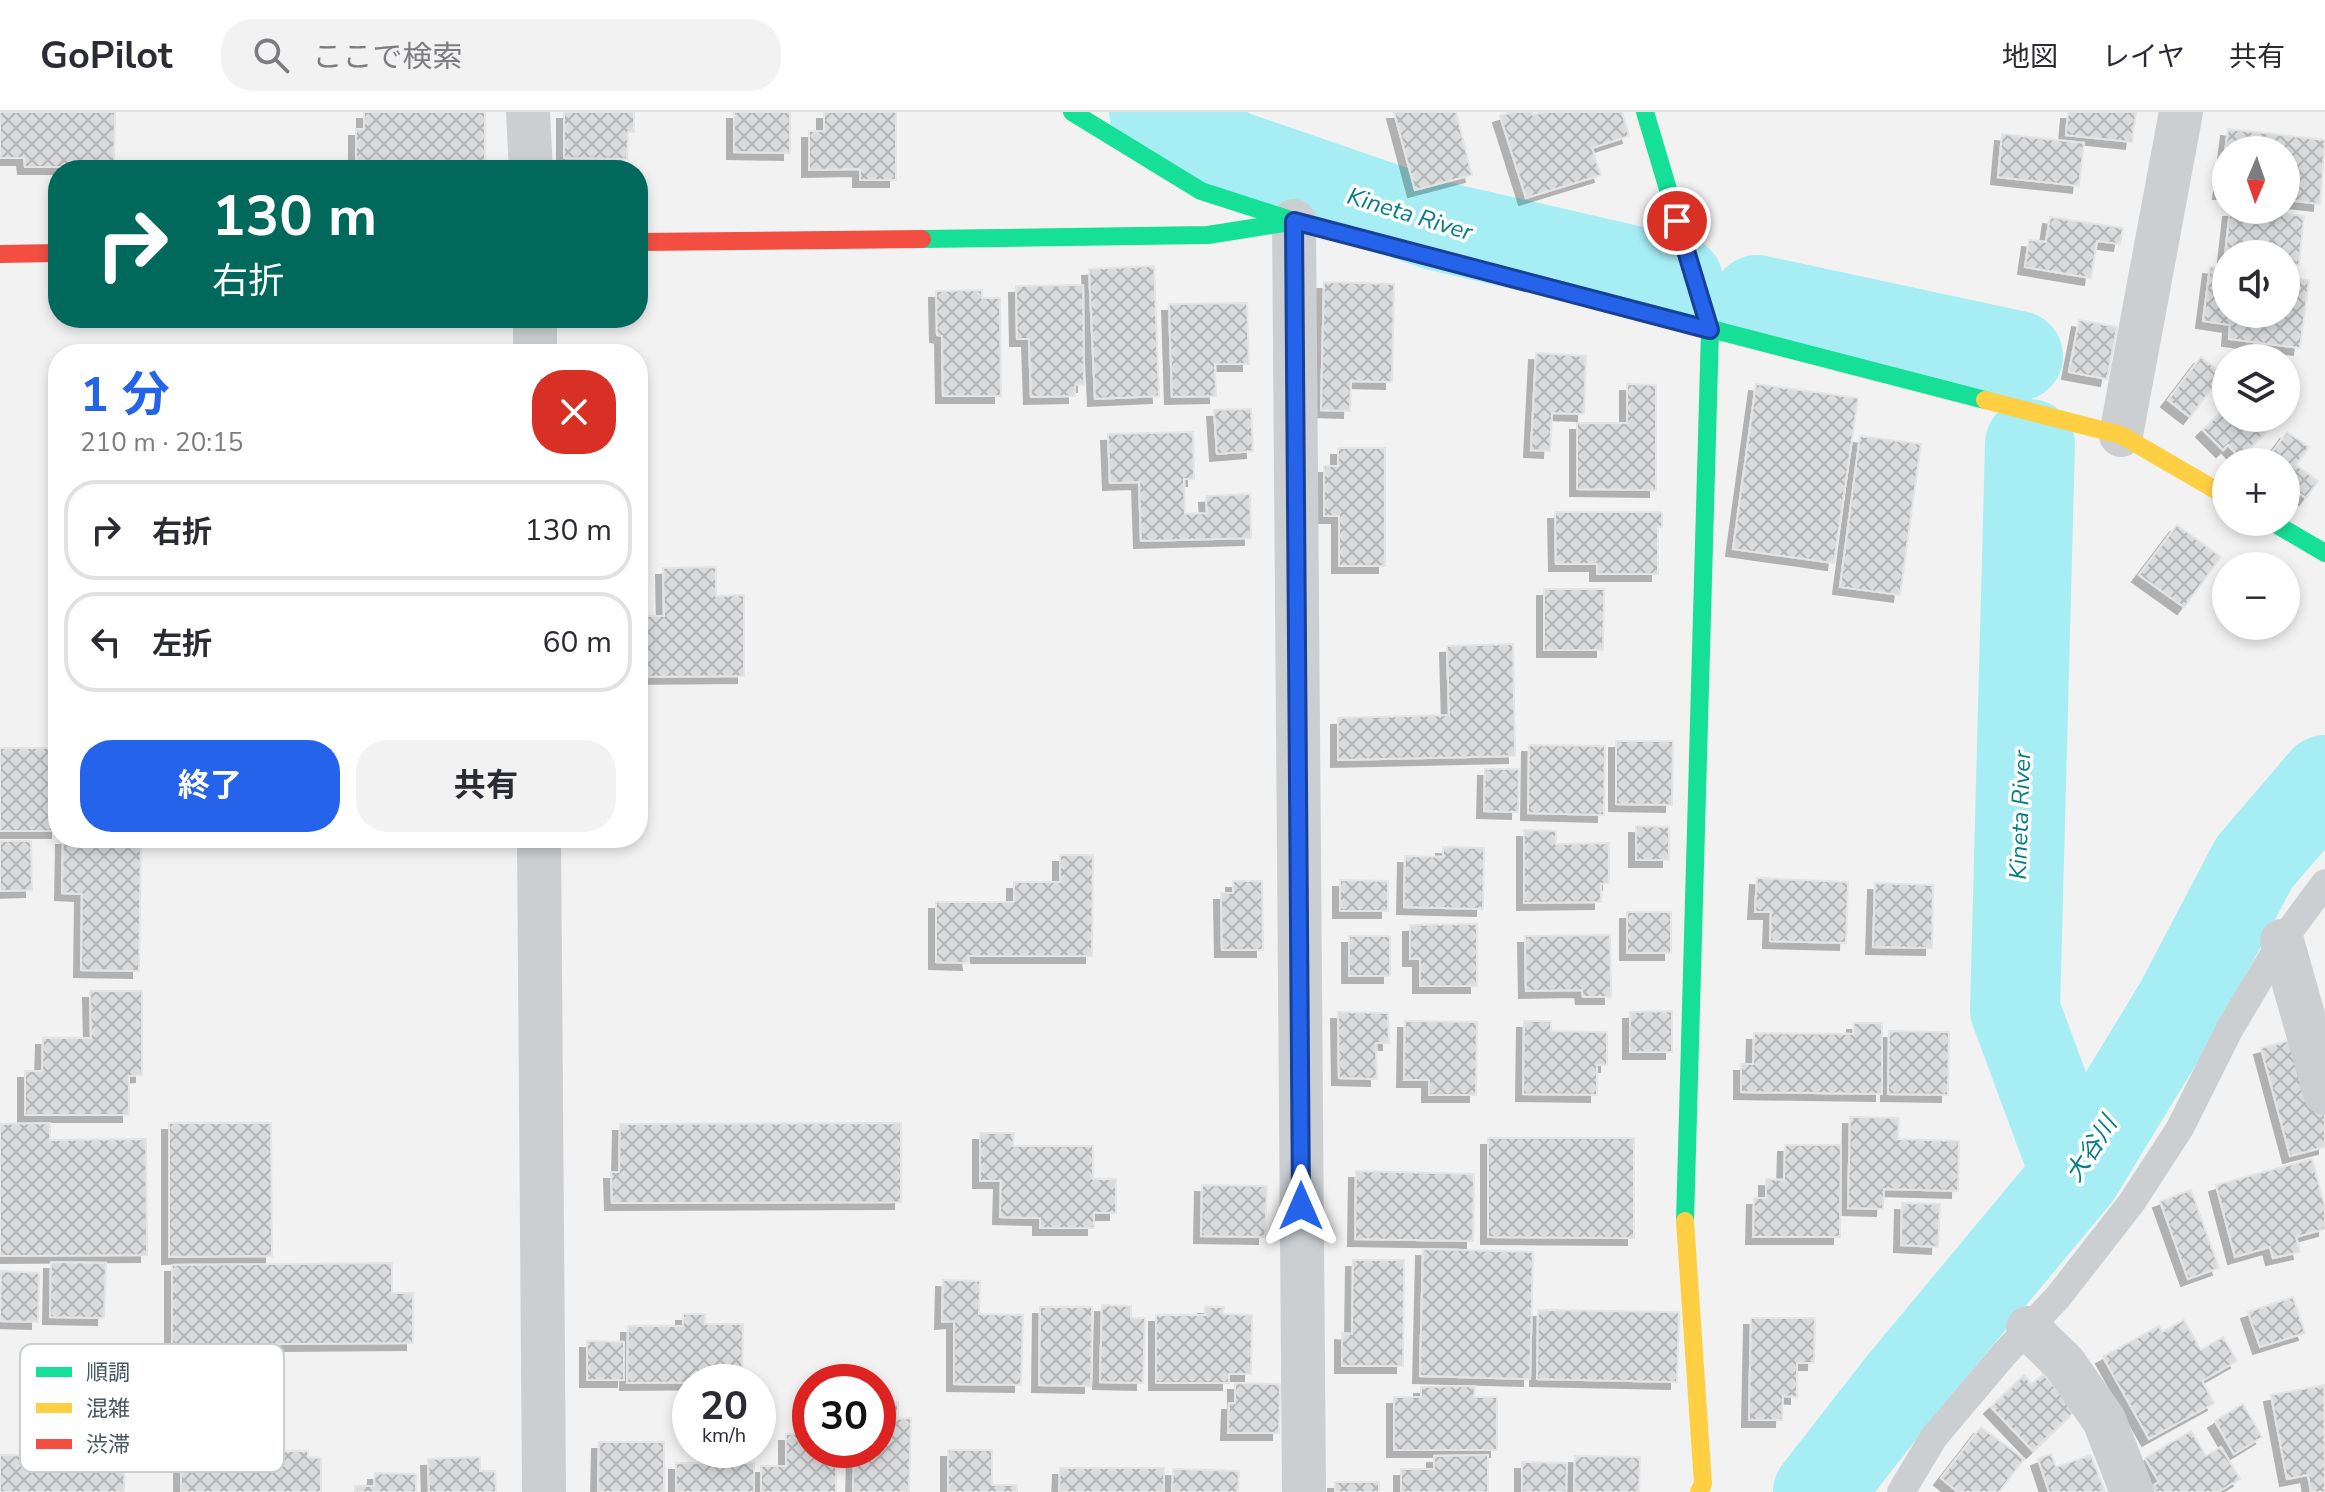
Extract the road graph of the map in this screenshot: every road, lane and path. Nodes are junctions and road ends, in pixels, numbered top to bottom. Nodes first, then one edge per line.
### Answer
1 (528, 112) edge
2 (1072, 112) edge
3 (1645, 112) edge
4 (2181, 112) edge
5 (530, 160) edge
6 (1294, 221) junction
7 (648, 242) edge
8 (48, 253) edge
9 (0, 254) edge
10 (1710, 330) junction
11 (2121, 435) junction
12 (2212, 488) edge
13 (2296, 536) edge
14 (2325, 553) edge
15 (539, 848) edge
16 (2325, 883) edge
17 (2282, 941) junction
18 (2325, 1093) edge
19 (2028, 1328) junction
20 (544, 1492) edge
21 (1304, 1492) edge
22 (1699, 1492) edge
23 (1901, 1492) edge
24 (2132, 1492) edge

1 - 5 street
2 - 6 street
3 - 10 street
4 - 11 street
6 - 7 street
6 - 10 street
6 - 21 street
8 - 9 street
10 - 11 street
10 - 22 street
11 - 12 street
13 - 14 street
15 - 20 street
16 - 17 lane
17 - 18 street
17 - 19 lane
19 - 23 lane
19 - 24 street

